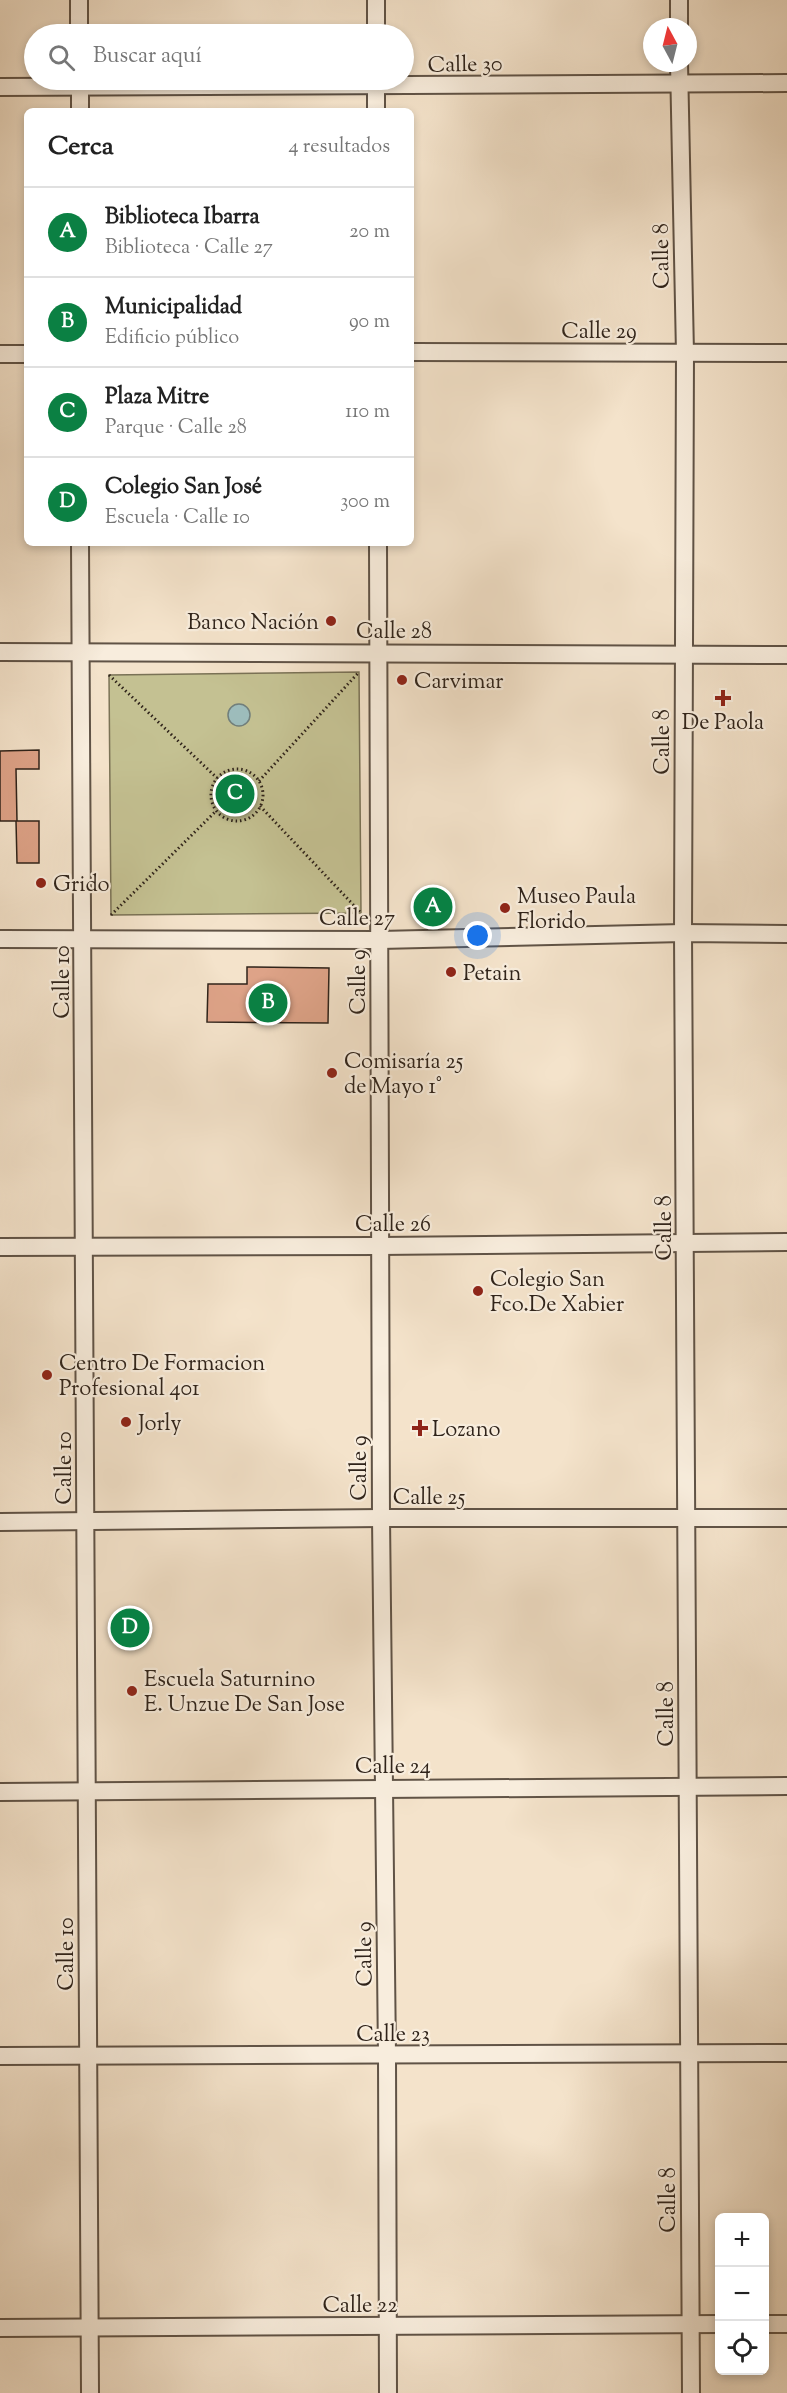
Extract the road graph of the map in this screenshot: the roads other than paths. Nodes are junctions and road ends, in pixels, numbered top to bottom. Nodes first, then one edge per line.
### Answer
1 (79, 0) edge
2 (376, 0) edge
3 (679, 0) edge
4 (679, 18) edge
5 (79, 24) edge
6 (376, 24) edge
7 (679, 72) edge
8 (787, 82) edge
9 (414, 83) edge
10 (680, 83) junction
11 (24, 86) edge
12 (0, 87) edge
13 (80, 90) edge
14 (376, 90) edge
15 (80, 108) edge
16 (376, 108) edge
17 (414, 352) edge
18 (685, 353) junction
19 (787, 353) edge
20 (0, 354) edge
21 (24, 354) edge
22 (80, 546) edge
23 (378, 546) edge
24 (0, 652) edge
25 (80, 652) junction
26 (378, 652) junction
27 (683, 655) junction
28 (787, 655) edge
29 (683, 933) junction
30 (787, 934) edge
31 (0, 939) edge
32 (83, 939) junction
33 (380, 939) junction
34 (787, 1242) edge
35 (686, 1243) junction
36 (84, 1246) junction
37 (380, 1246) junction
38 (0, 1247) edge
39 (381, 1518) junction
40 (687, 1518) junction
41 (787, 1518) edge
42 (0, 1522) edge
43 (86, 1522) junction
44 (688, 1786) junction
45 (787, 1786) edge
46 (385, 1788) junction
47 (87, 1791) junction
48 (0, 1792) edge
49 (689, 2053) junction
50 (787, 2053) edge
51 (87, 2055) junction
52 (0, 2056) edge
53 (387, 2056) junction
54 (690, 2324) junction
55 (715, 2324) edge
56 (769, 2324) edge
57 (787, 2324) edge
58 (388, 2326) junction
59 (0, 2328) edge
60 (90, 2328) junction
61 (90, 2393) edge
62 (388, 2393) edge
63 (691, 2393) edge

1 - 5 street
2 - 6 street
3 - 4 street
7 - 10 street, Calle 8
8 - 10 street, Calle 30
9 - 10 street, Calle 30
10 - 18 street, Calle 8
11 - 12 street, Calle 30
13 - 15 street
14 - 16 street
17 - 18 street, Calle 29
18 - 19 street, Calle 29
18 - 27 street, Calle 8
20 - 21 street
22 - 25 street, Calle 10
23 - 26 street, Calle 9
24 - 25 street, Calle 28
25 - 26 street, Calle 28
25 - 32 street, Calle 10
26 - 27 street, Calle 28
26 - 33 street, Calle 9
27 - 28 street, Calle 28
27 - 29 street, Calle 8
29 - 30 street, Calle 27
29 - 33 street, Calle 27
29 - 35 street, Calle 8
31 - 32 street, Calle 27
32 - 33 street, Calle 27
32 - 36 street, Calle 10
33 - 37 street, Calle 9
34 - 35 street, Calle 26
35 - 37 street, Calle 26
35 - 40 street, Calle 8
36 - 37 street, Calle 26
36 - 38 street, Calle 26
36 - 43 street, Calle 10
37 - 39 street, Calle 9
39 - 40 street, Calle 25
39 - 43 street, Calle 25
39 - 46 street, Calle 9
40 - 41 street, Calle 25
40 - 44 street, Calle 8
42 - 43 street, Calle 25
43 - 47 street, Calle 10
44 - 45 street, Calle 24
44 - 46 street, Calle 24
44 - 49 street, Calle 8
46 - 47 street, Calle 24
46 - 53 street, Calle 9
47 - 48 street, Calle 24
47 - 51 street, Calle 10
49 - 50 street, Calle 23
49 - 53 street, Calle 23
49 - 54 street, Calle 8
51 - 52 street, Calle 23
51 - 53 street, Calle 23
51 - 60 street, Calle 10
53 - 58 street, Calle 9
54 - 55 street, Calle 22
54 - 58 street, Calle 22
54 - 63 street, Calle 8
56 - 57 street
58 - 60 street, Calle 22
58 - 62 street, Calle 9
59 - 60 street, Calle 22
60 - 61 street, Calle 10

